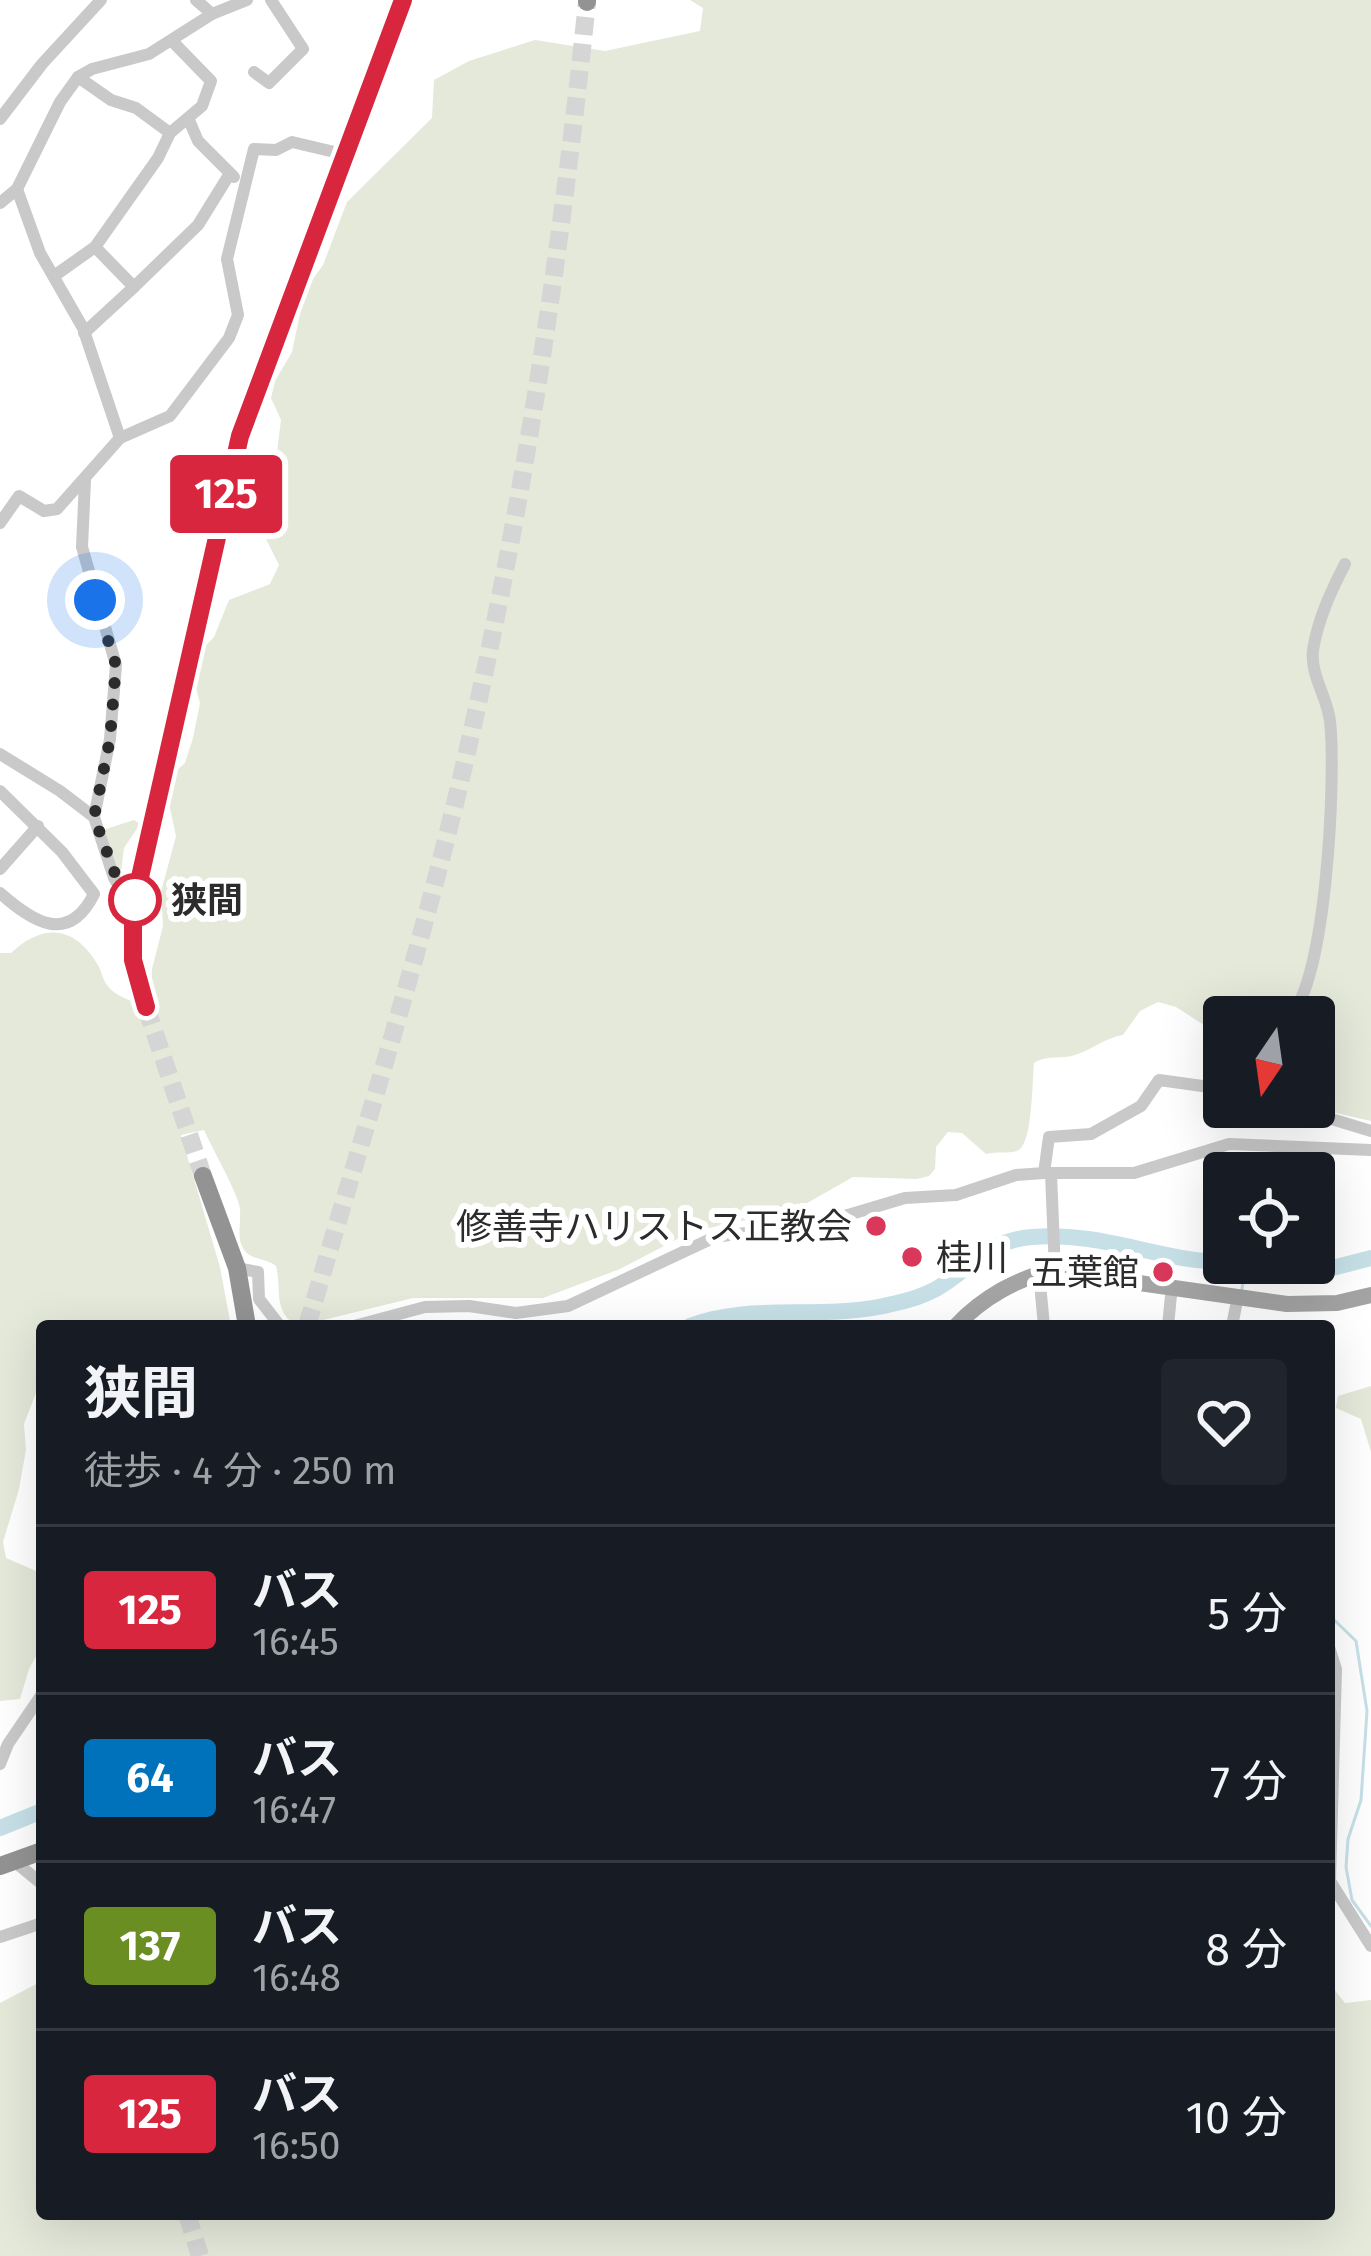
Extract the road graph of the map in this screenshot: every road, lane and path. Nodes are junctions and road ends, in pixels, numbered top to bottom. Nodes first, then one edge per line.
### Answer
1 (101, 0) edge
2 (196, 0) edge
3 (247, 0) edge
4 (271, 0) edge
5 (403, 0) edge
6 (212, 14) junction
7 (173, 42) junction
8 (254, 72) dead end
9 (78, 77) junction
10 (0, 118) edge
11 (189, 120) junction
12 (170, 133) junction
13 (344, 154) junction
14 (229, 175) junction
15 (247, 182) junction
16 (17, 189) junction
17 (0, 203) edge
18 (95, 247) junction
19 (54, 276) junction
20 (134, 286) junction
21 (84, 332) junction
22 (120, 438) junction
23 (85, 481) junction
24 (0, 521) edge
25 (1345, 564) dead end
26 (0, 754) edge
27 (21, 769) junction
28 (1, 790) edge
29 (94, 817) junction
30 (38, 826) junction
31 (0, 869) edge
32 (0, 892) edge
33 (133, 908) junction
34 (1304, 996) edge
35 (146, 1007) tunnel mouth
36 (1203, 1086) edge
37 (1335, 1120) edge
38 (1371, 1131) edge
39 (1371, 1150) edge
40 (1047, 1173) junction
41 (203, 1176) tunnel mouth
42 (1050, 1266) junction
43 (237, 1268) junction
44 (1172, 1285) junction
45 (1371, 1295) edge
46 (1238, 1296) junction
47 (246, 1320) edge
48 (275, 1320) edge
49 (376, 1320) edge
50 (963, 1320) edge
51 (1045, 1320) edge
52 (1169, 1320) edge
53 (1233, 1320) edge
54 (1335, 1666) edge
55 (36, 1704) edge
56 (1335, 1704) edge
57 (0, 1764) edge
58 (36, 1852) edge
59 (7, 1863) edge
60 (36, 1880) edge
61 (1335, 1888) edge
62 (36, 1925) edge
63 (0, 1936) edge
64 (1371, 1946) edge

1 - 10 street
2 - 6 street
3 - 6 street
4 - 8 street
5 - 13 highway
6 - 7 street
7 - 9 street
7 - 11 street
9 - 12 street
9 - 16 street
11 - 12 street
11 - 14 street
12 - 18 street
13 - 15 street
13 - 33 highway
14 - 15 street
14 - 20 street
15 - 22 street
16 - 17 street
16 - 19 street
18 - 19 street
18 - 20 street
19 - 21 street
20 - 21 street
21 - 22 street
22 - 23 street
23 - 24 street
23 - 29 street
25 - 34 street
26 - 27 street
27 - 28 street
27 - 29 street
28 - 30 street
29 - 33 street
30 - 31 street
30 - 32 street
33 - 35 highway
36 - 40 street
37 - 38 street
39 - 40 street
40 - 42 street
40 - 49 street
41 - 43 highway
42 - 44 main road
42 - 50 main road
42 - 51 street
43 - 47 highway
43 - 48 street
44 - 46 main road
44 - 52 street
45 - 46 main road
46 - 53 street
54 - 56 street
55 - 57 street
58 - 59 highway
59 - 60 street
61 - 64 street
62 - 63 street

